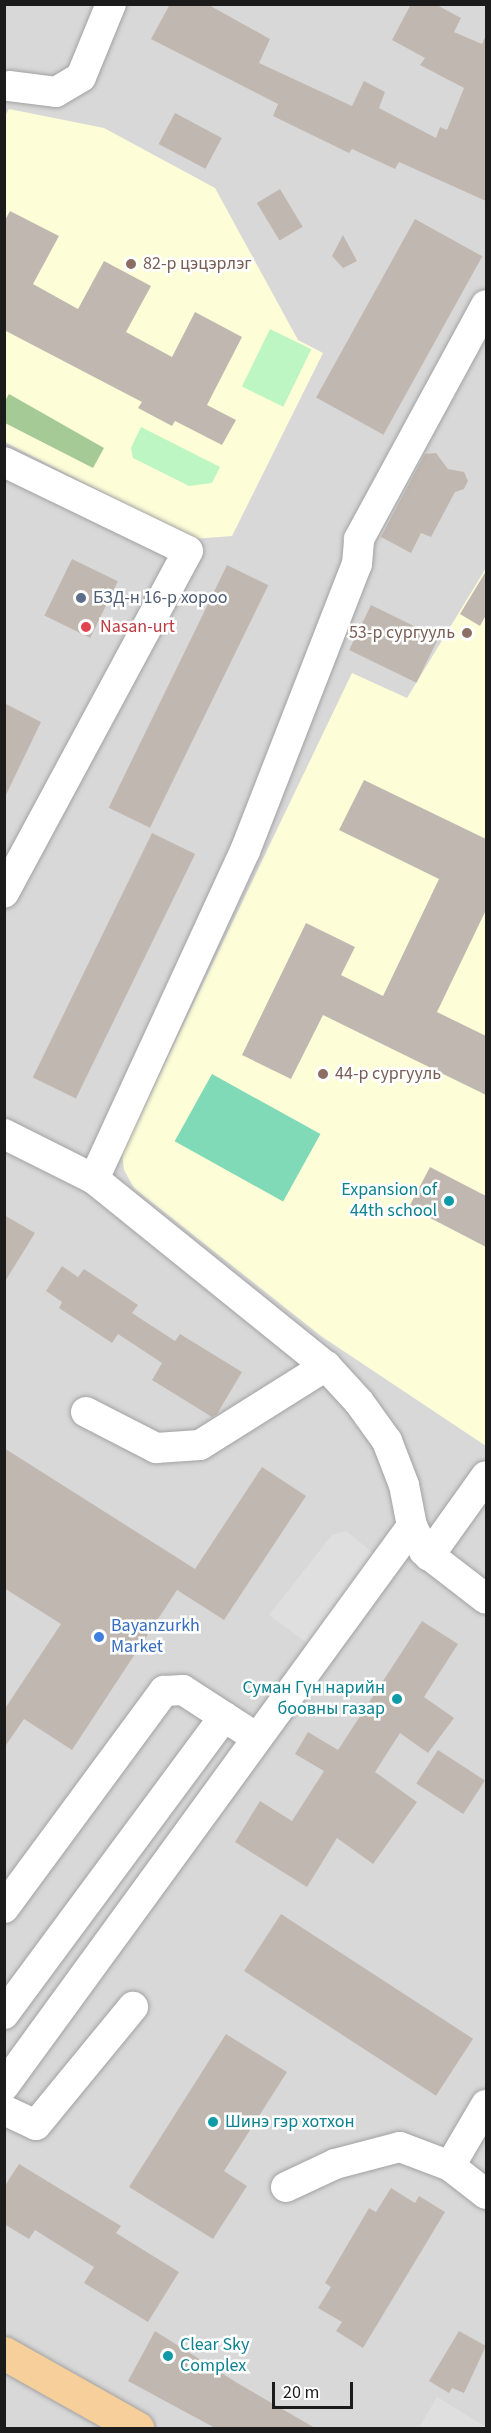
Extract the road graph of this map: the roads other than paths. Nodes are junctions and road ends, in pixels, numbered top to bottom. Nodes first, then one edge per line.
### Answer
1 (111, 4) edge
2 (6, 88) edge
3 (486, 305) edge
4 (4, 462) edge
5 (4, 893) edge
6 (4, 1134) edge
7 (93, 1179) junction
8 (326, 1366) junction
9 (86, 1412) dead end
10 (486, 1476) edge
11 (412, 1526) junction
12 (429, 1556) junction
13 (486, 1599) edge
14 (224, 1717) junction
15 (257, 1738) junction
16 (4, 1908) edge
17 (133, 2007) dead end
18 (4, 2014) edge
19 (4, 2086) edge
20 (486, 2105) edge
21 (4, 2110) edge
22 (450, 2166) junction
23 (286, 2187) dead end
24 (486, 2194) edge
25 (4, 2353) edge
26 (137, 2428) edge

1 - 2 street
3 - 7 street
4 - 5 street
6 - 7 street
7 - 8 street
8 - 9 street
8 - 11 street
10 - 12 street
11 - 12 street
11 - 15 street
12 - 13 street
14 - 15 street
14 - 16 street
14 - 18 street
15 - 19 street
17 - 21 street
20 - 22 street
22 - 23 street
22 - 24 street
25 - 26 main road

